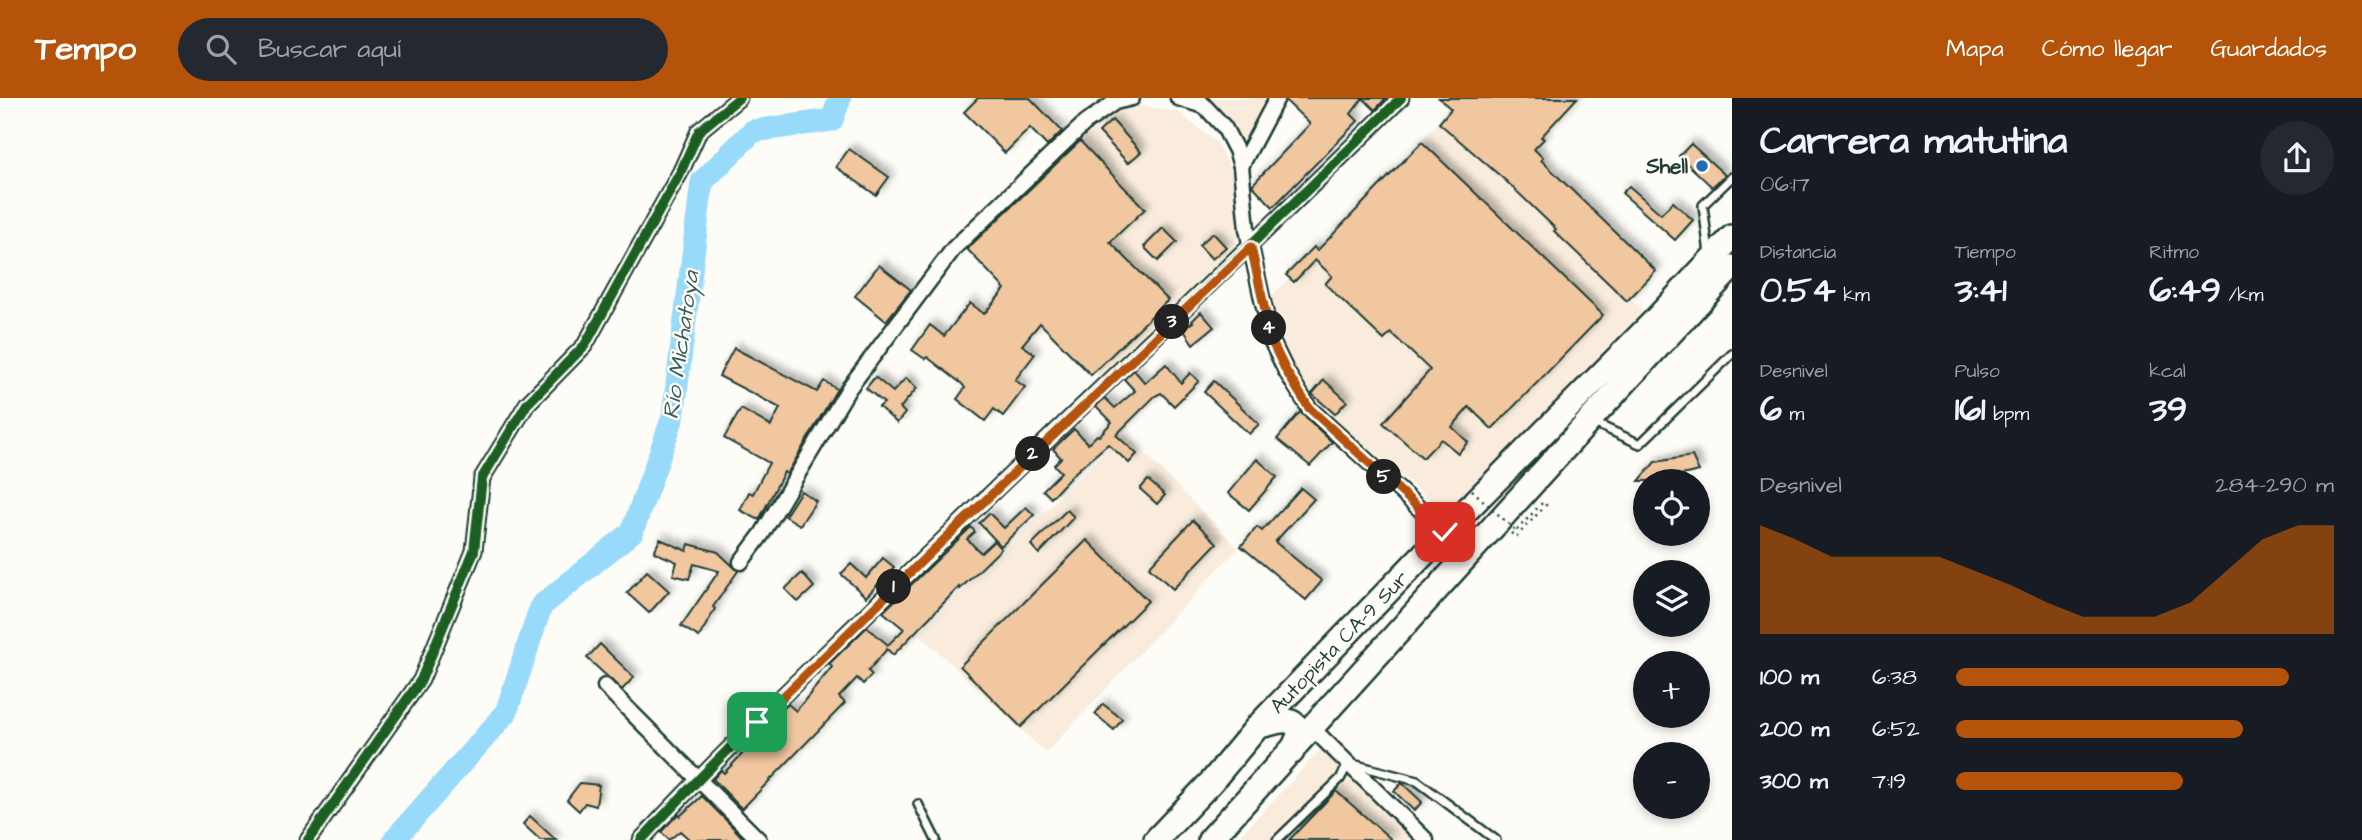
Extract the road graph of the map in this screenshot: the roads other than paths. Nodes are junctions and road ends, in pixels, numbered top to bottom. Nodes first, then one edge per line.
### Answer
1 (739, 98) edge
2 (1132, 98) edge
3 (1178, 98) edge
4 (1277, 98) edge
5 (1401, 98) edge
6 (1201, 102) edge
7 (1241, 166) junction
8 (1732, 177) edge
9 (1732, 237) edge
10 (1251, 247) junction
11 (1721, 264) edge
12 (1732, 354) edge
13 (1589, 421) junction
14 (1445, 532) junction
15 (741, 562) dead end
16 (1452, 574) junction
17 (605, 687) dead end
18 (1258, 726) junction
19 (1312, 729) junction
20 (1292, 752) junction
21 (1349, 763) junction
22 (698, 778) junction
23 (918, 804) dead end
24 (308, 840) edge
25 (641, 840) edge
26 (759, 840) edge
27 (936, 840) edge
28 (1156, 840) edge
29 (1210, 840) edge
30 (1277, 840) edge
31 (1426, 840) edge
32 (1496, 840) edge

1 - 24 street
2 - 15 street
3 - 6 street
4 - 7 street
5 - 10 street
6 - 7 street
7 - 10 street
8 - 11 lane
9 - 11 highway, Autopista CA-9 Sur
10 - 14 street
10 - 22 street
11 - 13 highway, Autopista CA-9 Sur
11 - 14 highway, Autopista CA-9 Sur
12 - 13 lane
13 - 16 highway, Autopista CA-9 Sur
14 - 16 highway
14 - 18 highway, Autopista CA-9 Sur
16 - 19 highway, Autopista CA-9 Sur
17 - 22 street
18 - 20 highway
18 - 28 highway, Autopista CA-9 Sur
19 - 20 highway, Autopista CA-9 Sur
19 - 21 street
20 - 29 highway, Autopista CA-9 Sur
21 - 30 lane
21 - 31 street
21 - 32 lane
22 - 25 street
22 - 26 street
23 - 27 lane

